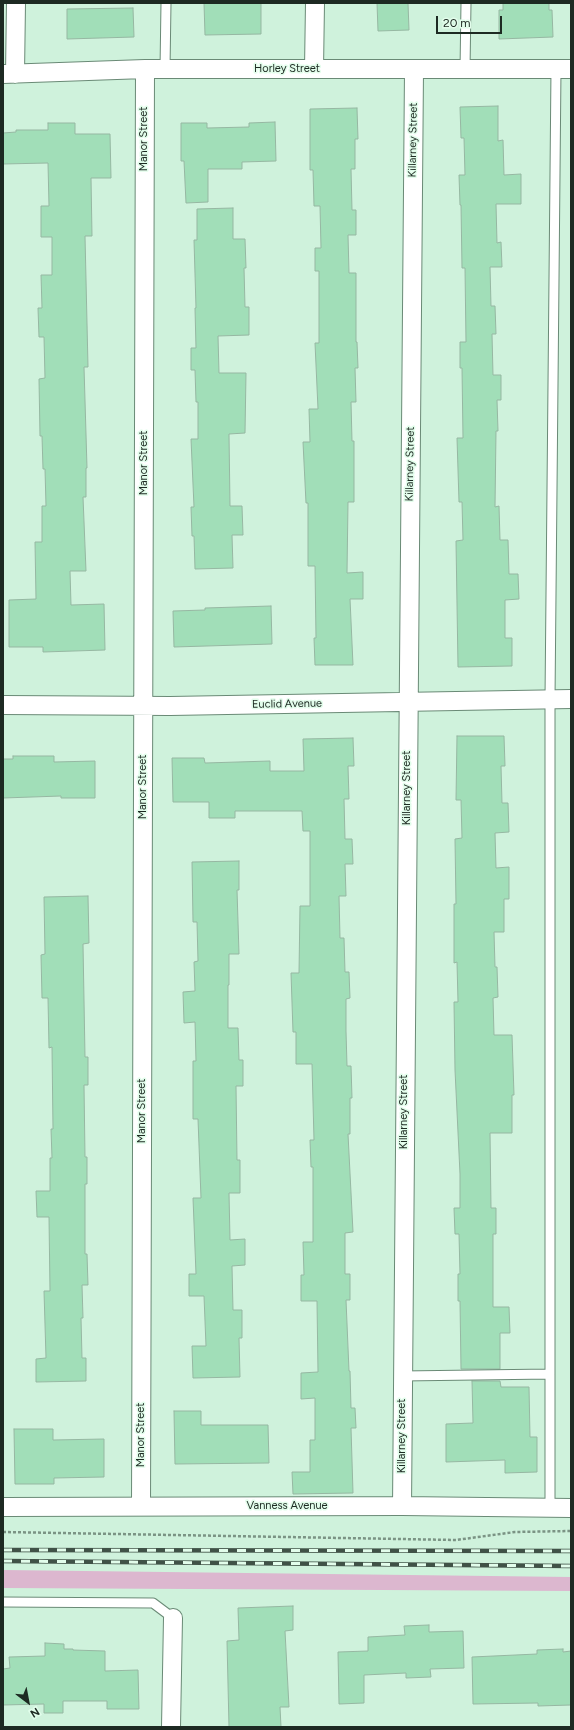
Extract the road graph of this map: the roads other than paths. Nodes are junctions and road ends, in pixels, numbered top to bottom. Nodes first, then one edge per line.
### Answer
1 (16, 3) edge
2 (166, 3) edge
3 (315, 3) edge
4 (466, 3) edge
5 (145, 69) junction
6 (165, 69) junction
7 (314, 69) junction
8 (563, 69) edge
9 (414, 70) junction
10 (465, 70) junction
11 (9, 74) edge
12 (550, 699) junction
13 (571, 699) edge
14 (408, 702) junction
15 (3, 705) edge
16 (143, 705) junction
17 (550, 1374) junction
18 (402, 1376) junction
19 (141, 1505) junction
20 (402, 1506) junction
21 (3, 1507) edge
22 (550, 1508) junction
23 (571, 1508) edge
24 (3, 1602) edge
25 (173, 1618) joint
26 (171, 1727) edge

1 - 11 street
2 - 6 lane
3 - 7 street
4 - 10 lane
5 - 6 street, Horley Street
5 - 11 street, Horley Street
5 - 16 street, Manor Street
6 - 7 street, Horley Street
7 - 9 street, Horley Street
8 - 10 street, Horley Street
8 - 12 lane
9 - 10 street, Horley Street
9 - 14 street, Killarney Street
12 - 13 street, Euclid Avenue
12 - 14 street, Euclid Avenue
12 - 17 lane
14 - 16 street, Euclid Avenue
14 - 18 street, Killarney Street
15 - 16 street, Euclid Avenue
16 - 19 street, Manor Street
17 - 18 lane
17 - 22 lane
18 - 20 street, Killarney Street
19 - 20 street, Vanness Avenue
19 - 21 street, Vanness Avenue
20 - 22 street, Vanness Avenue
22 - 23 street, Vanness Avenue
24 - 25 lane
25 - 26 street

